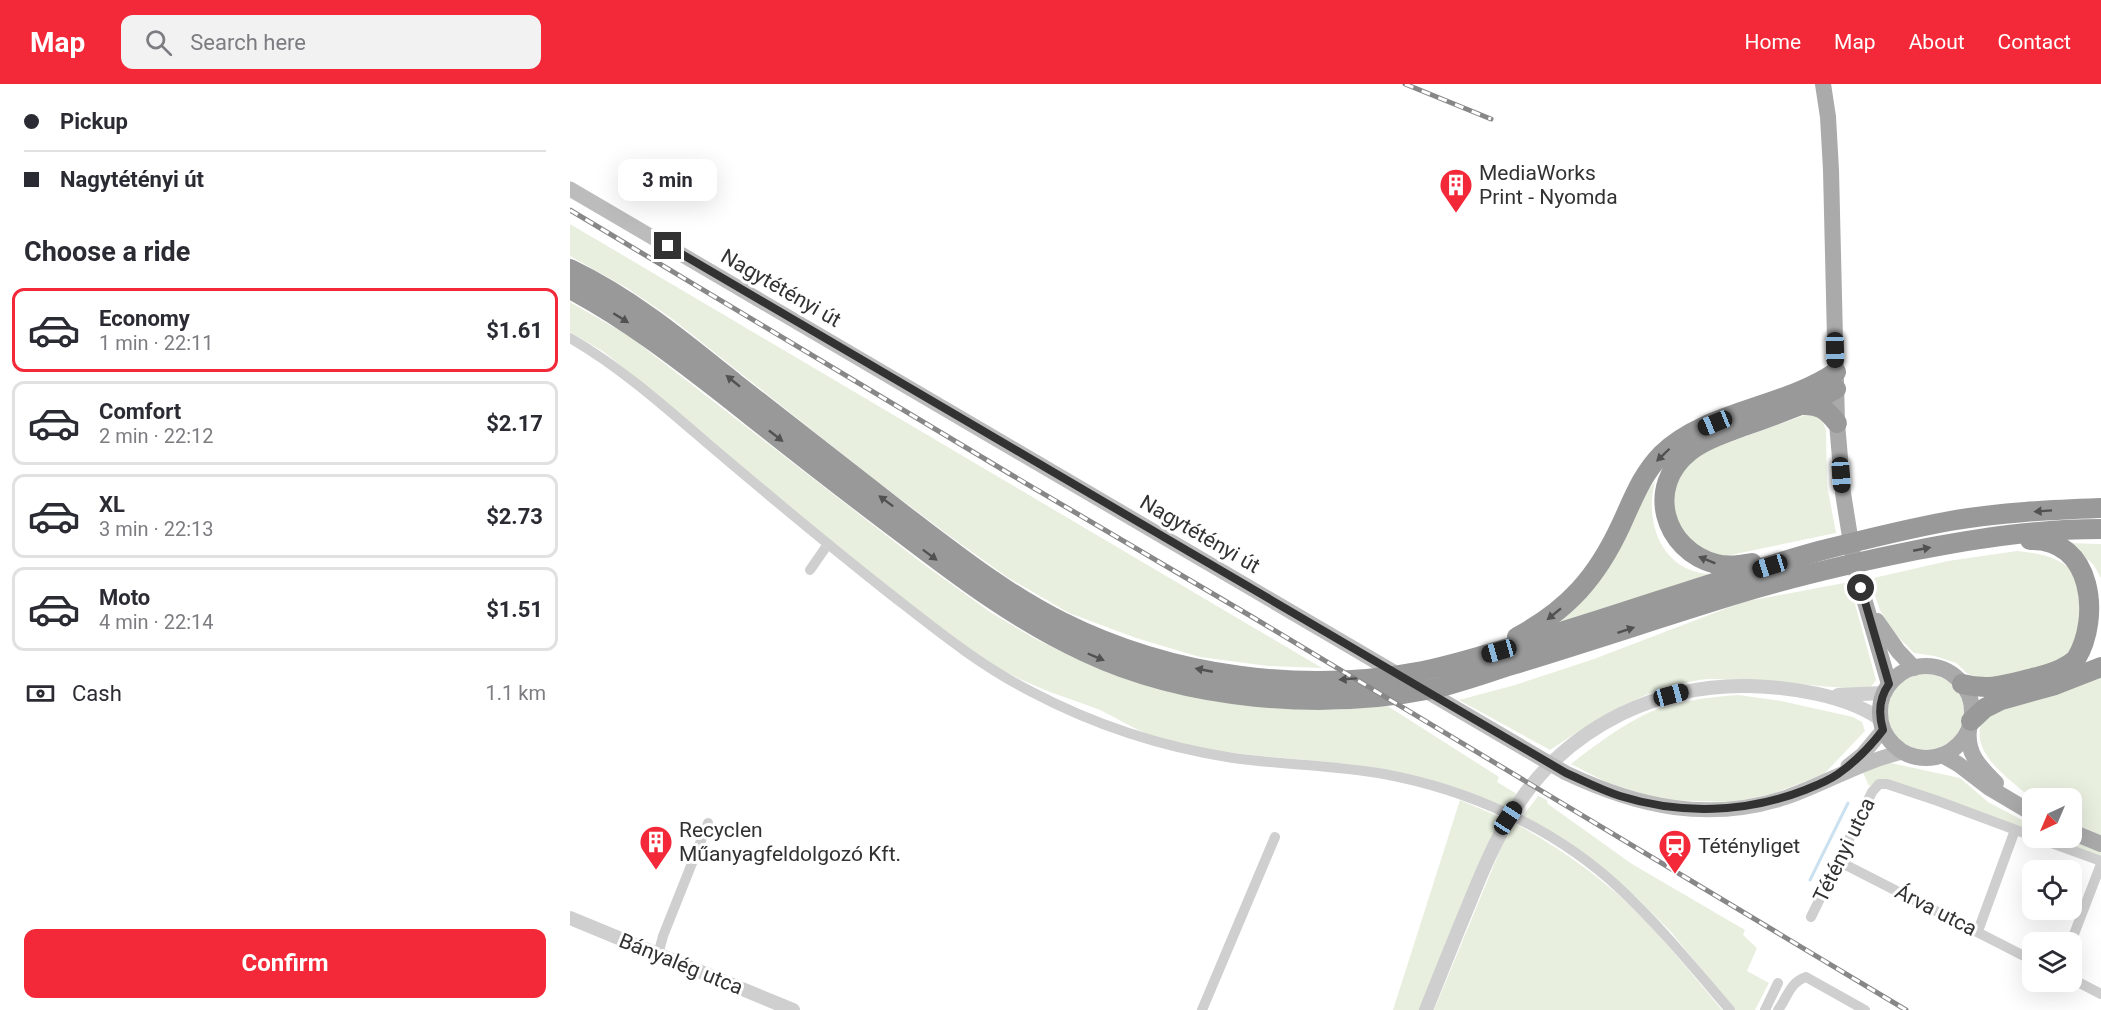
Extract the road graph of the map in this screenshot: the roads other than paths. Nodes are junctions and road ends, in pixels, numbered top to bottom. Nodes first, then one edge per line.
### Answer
1 (1822, 84) edge
2 (570, 189) edge
3 (570, 269) edge
4 (570, 289) edge
5 (570, 338) edge
6 (1836, 381) junction
7 (1807, 396) junction
8 (1837, 423) junction
9 (2101, 508) edge
10 (2101, 529) edge
11 (1959, 542) junction
12 (828, 544) junction
13 (1817, 558) junction
14 (810, 570) dead end
15 (1868, 608) junction
16 (1474, 664) junction
17 (2101, 667) edge
18 (1914, 668) junction
19 (1962, 684) junction
20 (1886, 688) junction
21 (1819, 695) junction
22 (1882, 724) junction
23 (1970, 725) junction
24 (1903, 752) junction
25 (1942, 755) junction
26 (1836, 775) junction
27 (2022, 805) edge
28 (2022, 807) edge
29 (708, 823) dead end
30 (2015, 830) junction
31 (2022, 832) edge
32 (2082, 836) edge
33 (1275, 837) dead end
34 (2101, 844) edge
35 (2064, 848) edge
36 (1838, 861) junction
37 (2101, 863) edge
38 (1811, 917) dead end
39 (570, 918) edge
40 (1978, 932) junction
41 (2075, 932) edge
42 (658, 955) junction
43 (2022, 955) edge
44 (1778, 983) dead end
45 (2082, 985) edge
46 (2101, 994) edge
47 (792, 1010) edge
48 (1202, 1010) edge
49 (1426, 1010) edge
50 (1730, 1010) edge
51 (1765, 1010) edge
52 (1779, 1010) edge
53 (1865, 1010) edge

1 - 6 main road
2 - 26 main road, Nagytétényi út
16 -> 3 highway
4 -> 16 highway
5 - 12 street
6 - 7 highway
6 - 8 main road
7 - 8 highway
13 -> 7 highway
7 -> 16 highway
8 - 15 main road
9 -> 13 highway
10 - 11 highway
13 -> 11 highway
11 - 19 highway
12 - 14 street
12 - 50 street
13 - 16 highway
15 - 18 main road
15 - 20 main road
17 - 23 highway
18 - 19 main road
18 - 20 main road
19 - 23 main road
20 - 21 street
20 - 22 main road
21 - 22 street
21 - 49 street
22 - 24 main road
22 - 26 main road, Nagytétényi út
23 - 25 main road
23 - 27 main road
24 - 25 main road
24 - 26 main road, Nagytétényi út
25 - 28 main road
29 - 42 street
30 - 31 street
30 - 36 street, Tétényi utca
30 - 40 street
32 - 34 main road
33 - 48 street
35 - 37 street
36 - 38 street, Tétényi utca
36 - 40 street, Árva utca
37 - 41 street
39 - 42 street, Bányalég utca
40 - 43 street, Árva utca
42 - 47 street, Bányalég utca
44 - 51 street
45 - 46 street
52 - 53 street

